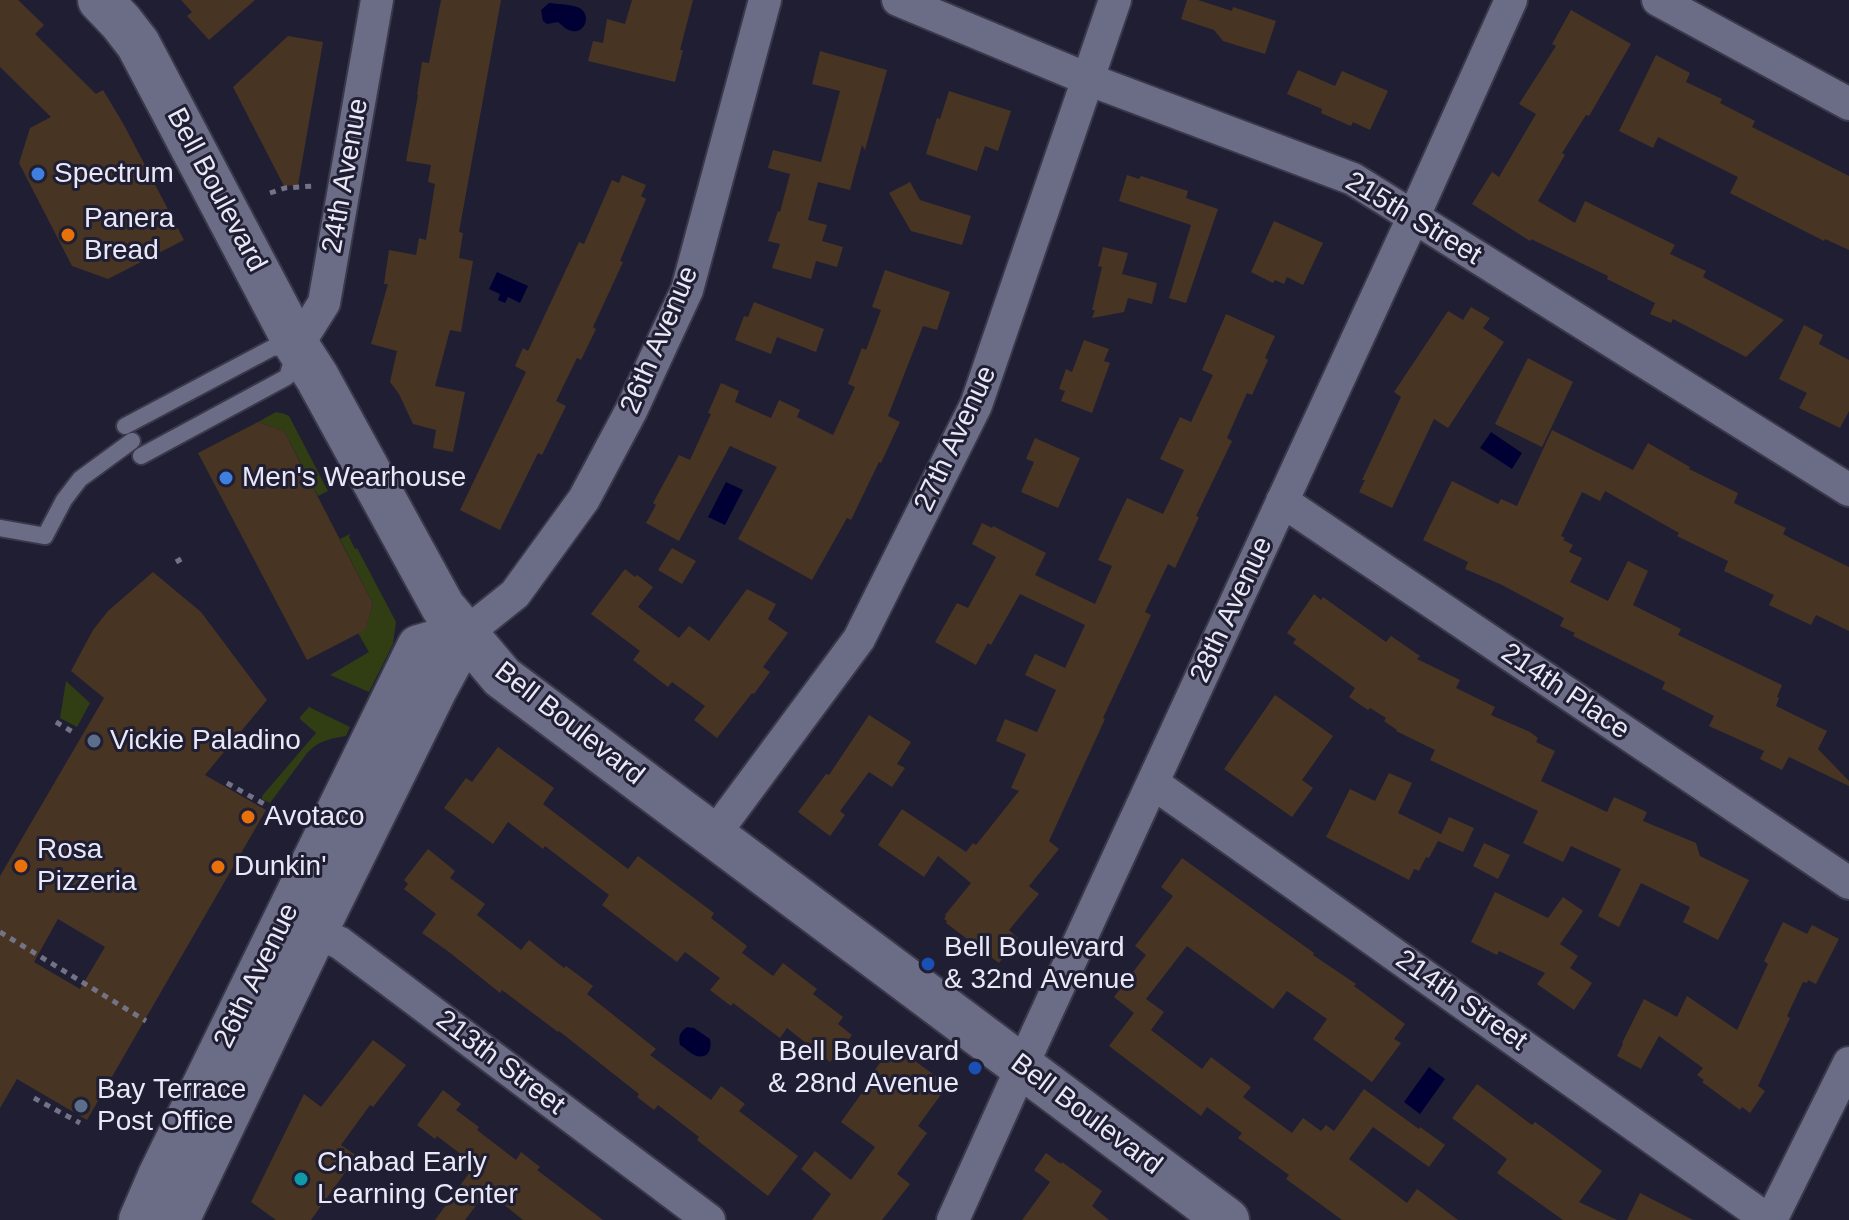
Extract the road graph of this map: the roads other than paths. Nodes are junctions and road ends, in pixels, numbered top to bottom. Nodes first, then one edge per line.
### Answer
1 (100, 0) edge
2 (377, 0) edge
3 (765, 0) edge
4 (898, 0) edge
5 (1115, 0) edge
6 (1511, 0) edge
7 (1658, 0) edge
8 (1090, 80) junction
9 (1849, 104) edge
10 (1413, 218) junction
11 (297, 346) junction
12 (141, 456) dead end
13 (1849, 490) edge
14 (1282, 501) junction
15 (0, 528) edge
16 (465, 634) junction
17 (1153, 783) junction
18 (713, 836) junction
19 (1849, 883) edge
20 (300, 926) junction
21 (1849, 1063) edge
22 (1022, 1067) junction
23 (166, 1216) edge
24 (709, 1220) edge
25 (953, 1220) edge
26 (1227, 1220) edge
27 (1769, 1220) edge

1 - 11 street, Bell Boulevard
2 - 11 street, 24th Avenue
3 - 16 street, 26th Avenue
4 - 8 street, 215th Street
5 - 8 street, 27th Avenue
6 - 10 street, 28th Avenue
7 - 9 street
8 - 10 street, 215th Street
8 - 18 street, 27th Avenue
10 - 13 street, 215th Street
10 - 14 street, 28th Avenue
11 - 12 lane
11 - 15 lane
11 - 16 street, Bell Boulevard
14 - 17 street, 28th Avenue
14 - 19 street, 214th Place
16 - 18 street, Bell Boulevard
16 - 20 street, 26th Avenue
17 - 22 street, 28th Avenue
17 - 27 street, 214th Street
18 - 22 street, Bell Boulevard
20 - 23 street, 26th Avenue
20 - 24 street, 213th Street
21 - 27 street
22 - 25 street, 28th Avenue
22 - 26 street, Bell Boulevard

